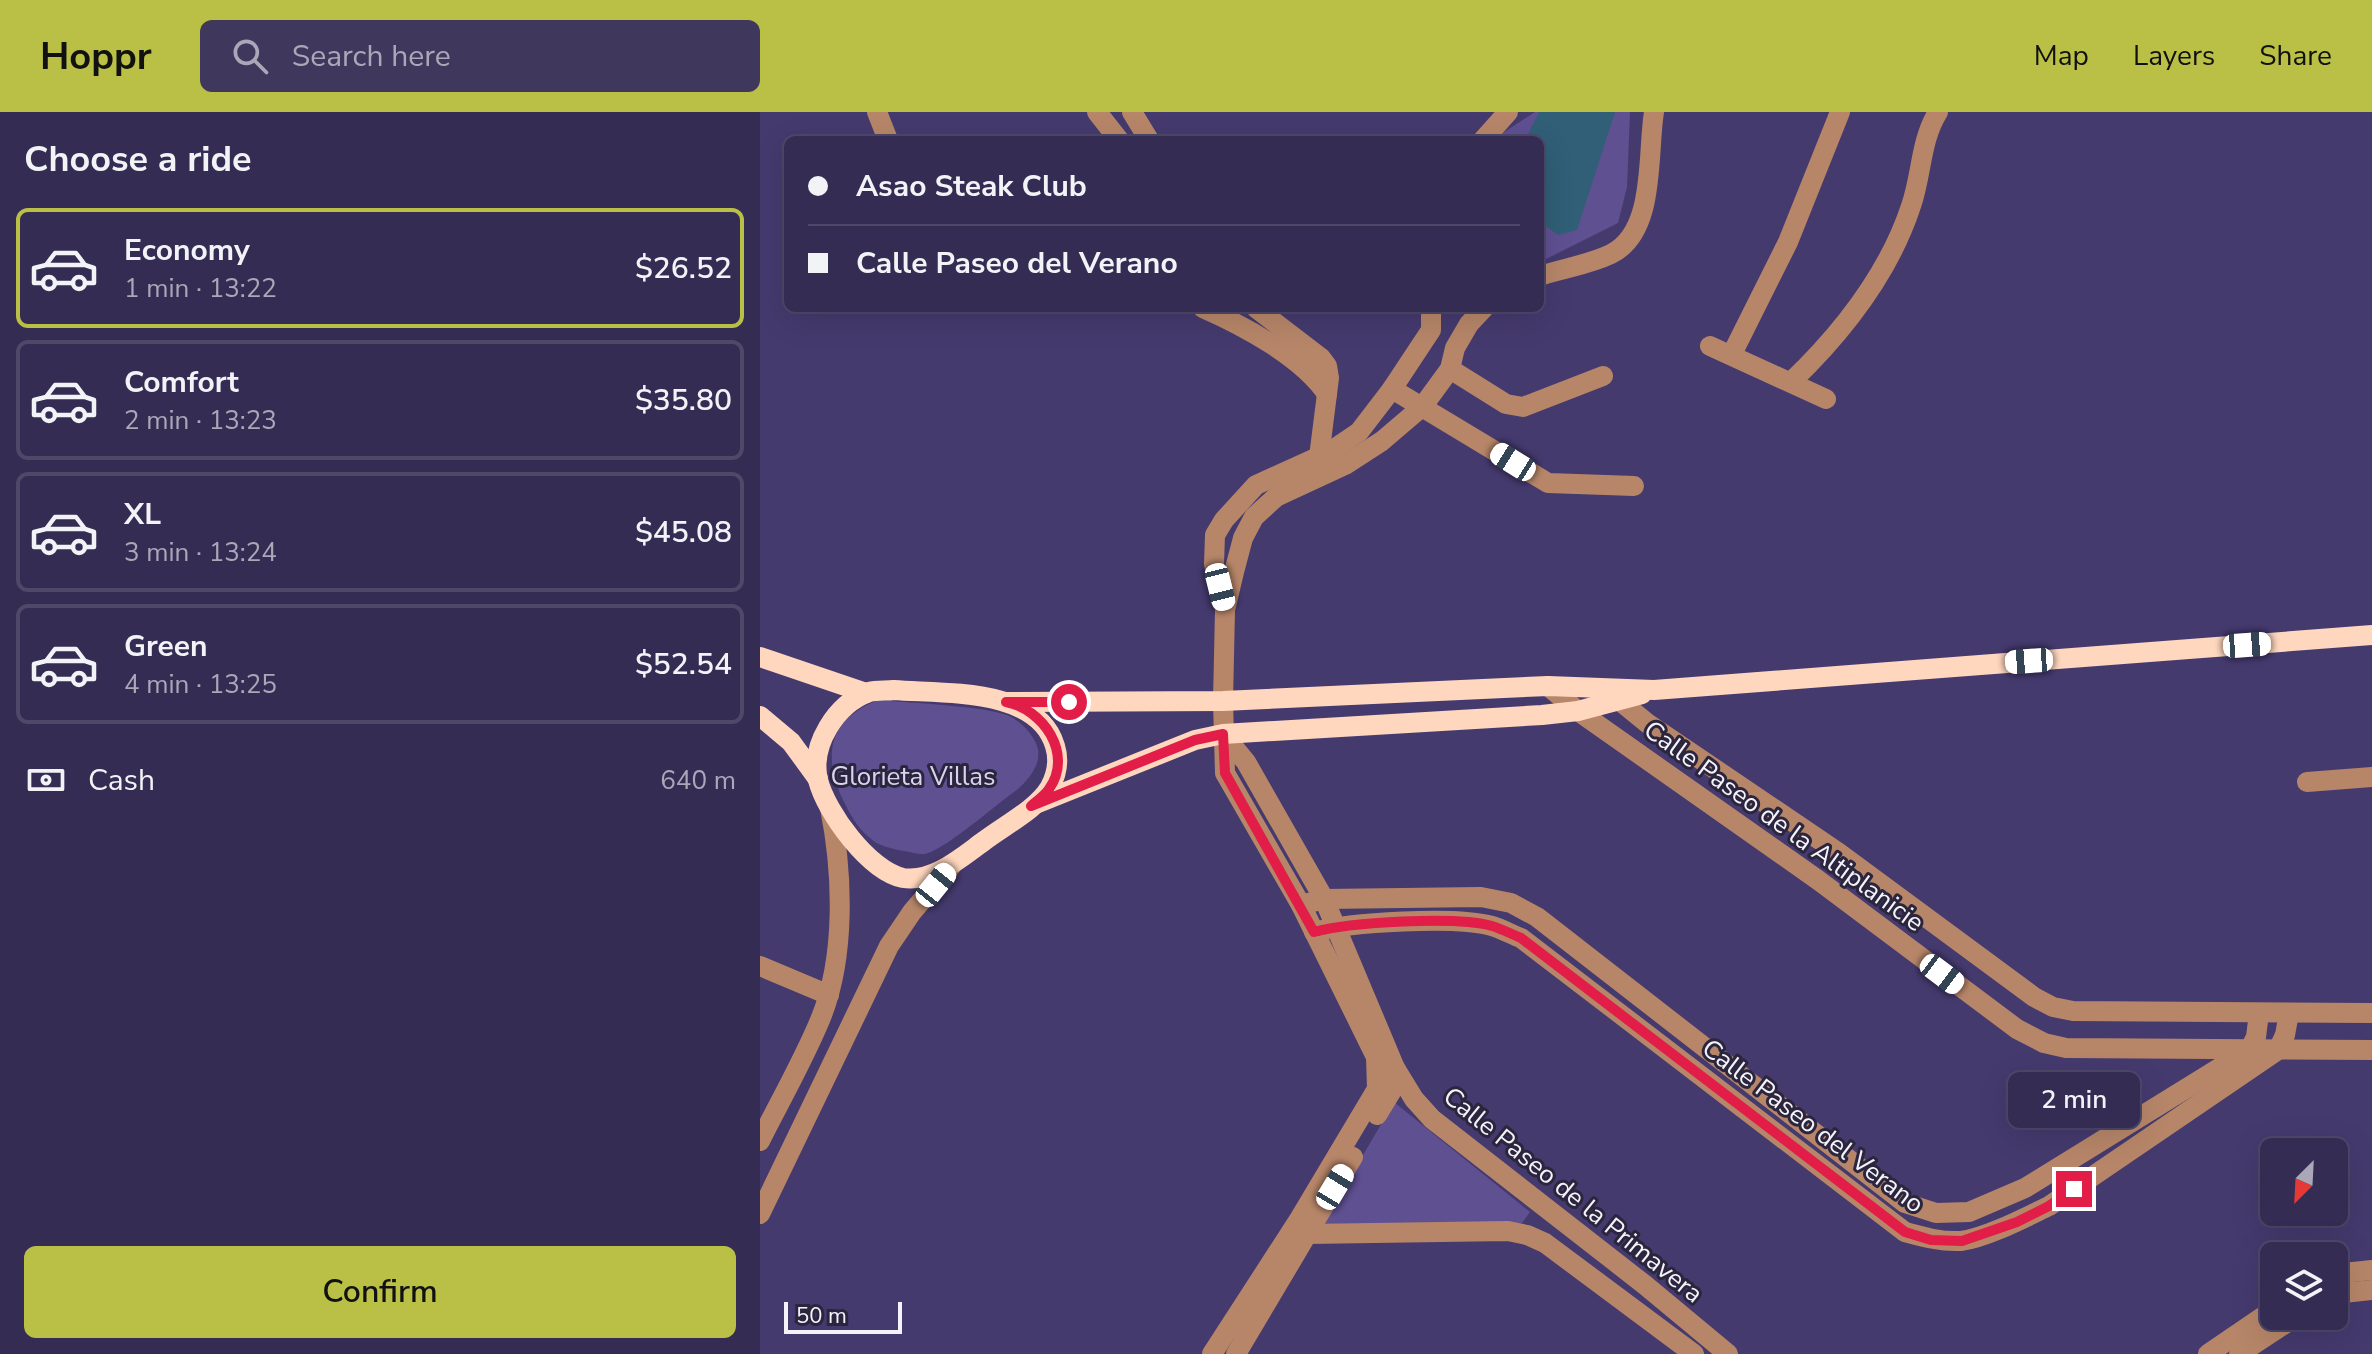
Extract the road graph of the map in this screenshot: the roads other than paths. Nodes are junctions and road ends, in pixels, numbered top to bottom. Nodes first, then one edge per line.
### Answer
1 (877, 112) edge
2 (1097, 112) edge
3 (1132, 112) edge
4 (1508, 112) edge
5 (1654, 112) edge
6 (1840, 112) edge
7 (1938, 112) edge
8 (886, 136) edge
9 (1116, 136) edge
10 (1147, 136) edge
11 (1487, 136) edge
12 (1544, 275) edge
13 (1210, 312) edge
14 (1261, 312) edge
15 (1431, 312) edge
16 (1480, 312) edge
17 (1431, 330) junction
18 (1710, 346) dead end
19 (1455, 348) junction
20 (1732, 354) junction
21 (1450, 369) junction
22 (1603, 376) dead end
23 (1791, 382) junction
24 (1392, 389) junction
25 (1327, 394) junction
26 (1826, 399) dead end
27 (1423, 406) junction
28 (1321, 466) junction
29 (1634, 486) dead end
30 (2372, 635) edge
31 (765, 662) edge
32 (1548, 686) junction
33 (1603, 687) junction
34 (1654, 690) junction
35 (866, 693) junction
36 (1223, 701) junction
37 (1006, 702) junction
38 (1620, 702) junction
39 (1578, 711) junction
40 (764, 721) edge
41 (1223, 734) junction
42 (2372, 777) edge
43 (818, 779) junction
44 (2307, 782) dead end
45 (830, 804) junction
46 (1031, 806) junction
47 (1839, 853) junction
48 (952, 865) junction
49 (1818, 880) junction
50 (1324, 899) junction
51 (1301, 905) junction
52 (1336, 926) junction
53 (1314, 932) junction
54 (760, 966) edge
55 (1625, 987) junction
56 (829, 995) junction
57 (1611, 1007) junction
58 (2259, 1013) junction
59 (2289, 1013) junction
60 (2372, 1013) edge
61 (2250, 1049) junction
62 (2278, 1050) junction
63 (2372, 1050) edge
64 (1395, 1068) junction
65 (1748, 1081) junction
66 (1735, 1101) junction
67 (768, 1106) edge
68 (760, 1141) edge
69 (2025, 1188) junction
70 (2039, 1211) junction
71 (760, 1214) edge
72 (1299, 1237) junction
73 (2372, 1270) edge
74 (2348, 1273) edge
75 (1645, 1285) junction
76 (2372, 1290) edge
77 (2348, 1293) edge
78 (1631, 1305) junction
79 (2260, 1319) edge
80 (2276, 1330) edge
81 (1212, 1354) edge
82 (1236, 1354) edge
83 (1694, 1354) edge
84 (1728, 1354) edge
85 (2208, 1354) edge
86 (2239, 1354) edge

1 - 8 street
2 - 9 street
3 - 10 street
4 - 11 street
5 - 12 street
6 - 20 street
7 - 23 street
13 - 25 street
14 - 25 street
15 - 17 street
16 - 19 street
17 - 19 street
17 - 24 street
18 - 20 street
19 - 21 street
20 - 23 street
21 - 22 street
21 - 27 street
23 - 26 street
24 - 27 street
24 - 28 street
25 - 28 street
27 - 28 street
27 - 29 street
28 - 36 street
30 - 34 main road
31 - 35 main road
32 - 33 main road
32 - 36 main road
32 - 39 street, Calle Paseo de la Altiplanicie
33 - 34 main road
33 - 38 street, Calle Paseo de la Altiplanicie
34 - 38 main road
35 - 37 main road
35 - 43 main road
36 - 37 main road
36 - 41 street
37 - 46 main road
38 - 39 main road, Calle Paseo de la Altiplanicie
38 - 47 street, Calle Paseo de la Altiplanicie
39 - 41 main road, Calle Paseo de la Altiplanicie
39 - 49 street, Calle Paseo de la Altiplanicie
40 - 43 main road
41 - 46 main road, Calle Paseo de la Altiplanicie
41 - 50 street, Calle Paseo de la Primavera
41 - 51 street
42 - 44 street
43 - 45 main road
45 - 48 main road
45 - 56 street
46 - 48 main road
47 - 49 street
47 - 58 street, Calle Paseo de la Altiplanicie
48 - 71 street
49 - 61 street, Calle Paseo de la Altiplanicie
50 - 51 street, Calle Paseo del Verano
50 - 52 street, Calle Paseo de la Primavera
50 - 55 street, Calle Paseo del Verano
51 - 53 street
52 - 53 street, Calle Paseo del Verano
52 - 57 street, Calle Paseo del Verano
52 - 64 street, Calle Paseo de la Primavera
53 - 72 street
54 - 56 street
55 - 57 street
55 - 65 street, Calle Paseo del Verano
56 - 67 street
57 - 66 street, Calle Paseo del Verano
58 - 59 street, Calle Paseo de la Altiplanicie
58 - 61 street
59 - 60 street, Calle Paseo de la Altiplanicie
59 - 62 street
61 - 62 street, Calle Paseo de la Altiplanicie
61 - 69 street, Calle Paseo del Verano
62 - 63 street, Calle Paseo de la Altiplanicie
62 - 70 street, Calle Paseo del Verano
64 - 72 street
64 - 75 street, Calle Paseo de la Primavera
65 - 66 street
65 - 69 street, Calle Paseo del Verano
66 - 70 street, Calle Paseo del Verano
67 - 68 street
69 - 70 street
72 - 78 street, Calle Paseo de la Primavera
72 - 81 street
72 - 82 street
73 - 74 street
75 - 78 street
75 - 84 street, Calle Paseo de la Primavera
76 - 77 street
78 - 83 street, Calle Paseo de la Primavera
79 - 85 street
80 - 86 street

